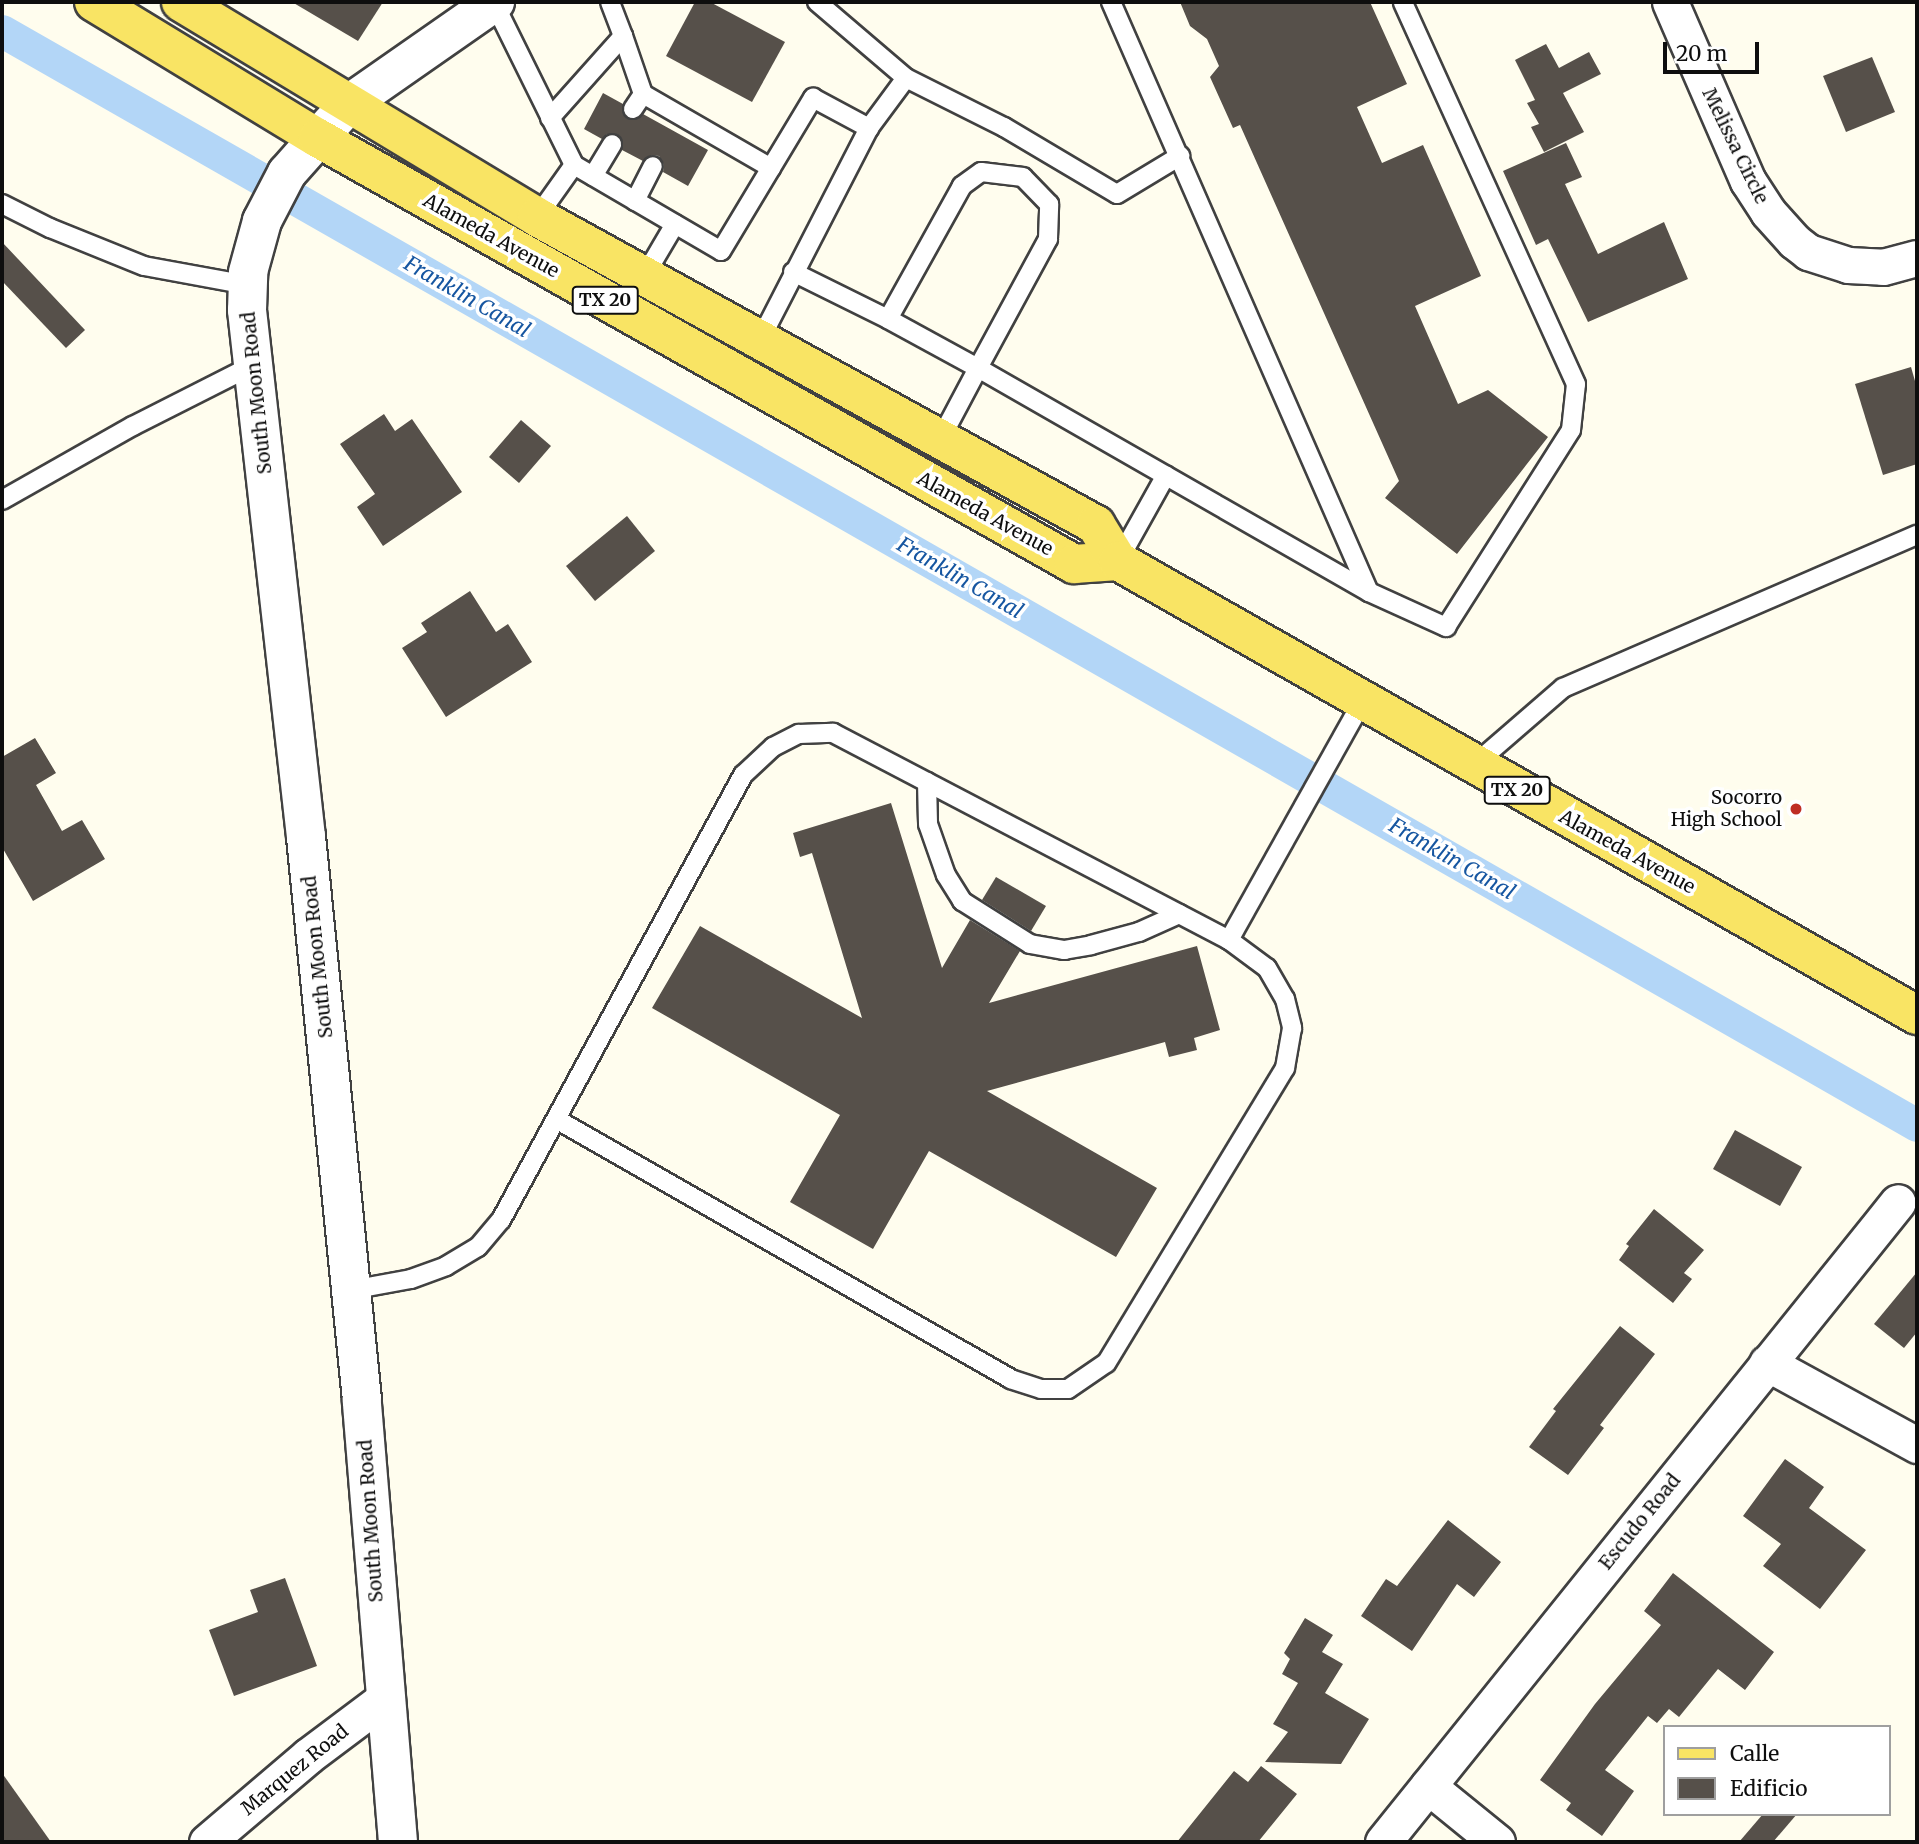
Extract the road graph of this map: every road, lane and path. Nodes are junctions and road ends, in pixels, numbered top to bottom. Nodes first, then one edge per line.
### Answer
1 (94, 2) edge
2 (181, 2) edge
3 (494, 2) edge
4 (610, 2) edge
5 (817, 2) edge
6 (1111, 2) edge
7 (1403, 2) edge
8 (1670, 2) edge
9 (623, 36) junction
10 (906, 78) junction
11 (350, 103) junction
12 (551, 118) junction
13 (869, 128) junction
14 (612, 144) dead end
15 (308, 149) junction
16 (1180, 156) junction
17 (573, 165) junction
18 (653, 166) dead end
19 (771, 168) junction
20 (593, 176) junction
21 (635, 201) junction
22 (2, 204) edge
23 (537, 217) junction
24 (675, 224) junction
25 (1917, 258) edge
26 (793, 272) junction
27 (645, 275) junction
28 (248, 285) junction
29 (888, 319) junction
30 (760, 340) junction
31 (253, 365) junction
32 (978, 368) junction
33 (941, 438) junction
34 (1166, 475) junction
35 (2, 500) edge
36 (1917, 535) edge
37 (1118, 561) junction
38 (1369, 592) junction
39 (1362, 702) junction
40 (1474, 765) junction
41 (927, 782) junction
42 (1179, 914) junction
43 (1229, 940) junction
44 (1917, 1016) edge
45 (556, 1119) junction
46 (1898, 1202) dead end
47 (351, 1290) junction
48 (1767, 1363) junction
49 (1917, 1445) edge
50 (384, 1699) junction
51 (1428, 1786) junction
52 (207, 1842) edge
53 (398, 1842) edge
54 (1383, 1842) edge
55 (1497, 1842) edge

1 - 15 main road, Alameda Avenue / TX 20
2 - 11 main road, Alameda Avenue / TX 20
3 - 11 street, South Moon Road
3 - 12 lane
4 - 9 lane
5 - 10 lane
6 - 16 lane
7 - 38 lane
8 - 25 street, Melissa Circle
9 - 12 lane
9 - 19 lane
10 - 13 lane
10 - 16 lane
11 - 15 street, South Moon Road
11 - 23 main road, Alameda Avenue / TX 20
12 - 17 lane
13 - 19 lane
13 - 26 lane
14 - 20 lane
15 - 28 street, South Moon Road
15 - 37 main road, Alameda Avenue / TX 20
16 - 38 lane
17 - 20 lane
17 - 23 lane
18 - 21 lane
19 - 24 lane
20 - 21 lane
21 - 24 lane
22 - 28 lane
23 - 27 main road, Alameda Avenue / TX 20
24 - 27 lane
26 - 29 lane
26 - 30 lane
27 - 30 main road, Alameda Avenue / TX 20
28 - 31 street, South Moon Road
29 - 32 lane
29 - 32 lane
30 - 33 main road, Alameda Avenue / TX 20
31 - 35 lane
31 - 47 street, South Moon Road
32 - 33 lane
32 - 34 lane
33 - 37 main road, Alameda Avenue / TX 20
34 - 37 lane
34 - 38 lane
36 - 40 lane
37 - 39 main road, Alameda Avenue / TX 20
39 - 40 main road, Alameda Avenue / TX 20
39 - 43 lane
40 - 44 main road, Alameda Avenue / TX 20
41 - 42 lane
41 - 42 lane
41 - 45 lane
42 - 43 lane
43 - 45 lane
45 - 47 lane
46 - 48 street, Escudo Road
47 - 50 street, South Moon Road
48 - 49 street
48 - 51 street, Escudo Road
50 - 52 street, Marquez Road
50 - 53 street, South Moon Road
51 - 54 street, Escudo Road
51 - 55 street

